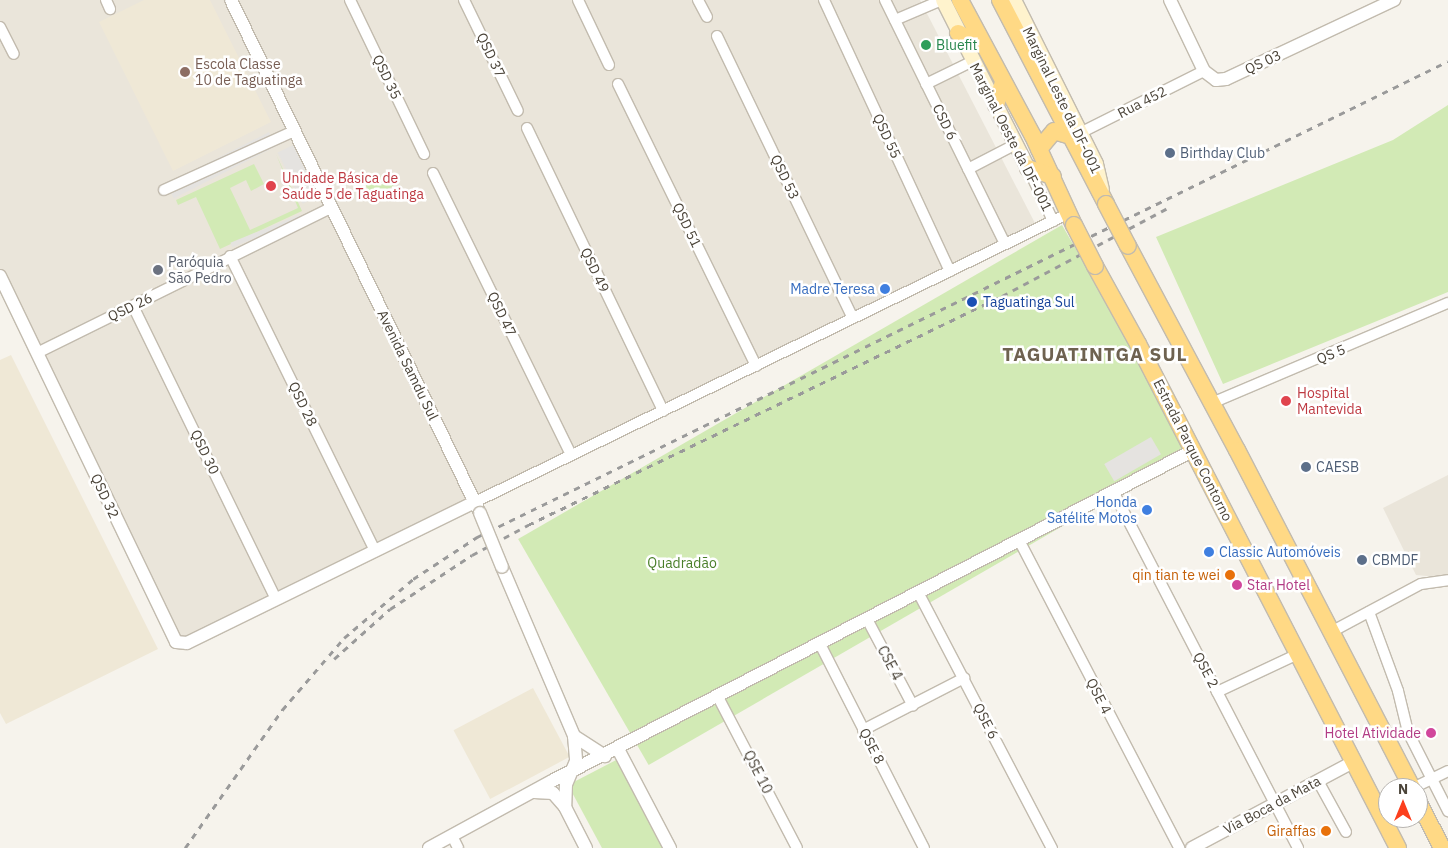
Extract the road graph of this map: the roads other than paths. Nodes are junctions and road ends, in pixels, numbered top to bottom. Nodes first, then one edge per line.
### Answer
1 (230, 0) edge
2 (350, 0) edge
3 (464, 0) edge
4 (578, 0) edge
5 (698, 0) edge
6 (824, 0) edge
7 (885, 0) edge
8 (942, 0) edge
9 (960, 0) edge
10 (1000, 0) edge
11 (1014, 0) edge
12 (1170, 0) edge
13 (1394, 0) edge
14 (706, 17) dead end
15 (895, 20) junction
16 (0, 27) edge
17 (958, 33) junction
18 (1030, 33) junction
19 (717, 36) dead end
20 (983, 45) junction
21 (1026, 50) junction
22 (14, 54) dead end
23 (973, 61) junction
24 (609, 65) dead end
25 (1204, 71) junction
26 (1003, 82) junction
27 (618, 84) dead end
28 (926, 84) junction
29 (996, 105) junction
30 (1056, 110) junction
31 (518, 111) dead end
32 (1026, 123) junction
33 (527, 128) dead end
34 (294, 131) junction
35 (1075, 135) junction
36 (1016, 144) junction
37 (1039, 149) junction
38 (424, 154) dead end
39 (1028, 168) junction
40 (968, 169) junction
41 (433, 173) dead end
42 (1053, 176) junction
43 (164, 190) dead end
44 (331, 208) junction
45 (1072, 219) junction
46 (1053, 221) junction
47 (1005, 244) junction
48 (230, 256) junction
49 (950, 272) junction
50 (0, 276) edge
51 (1448, 303) edge
52 (133, 306) junction
53 (853, 318) junction
54 (37, 353) junction
55 (756, 366) junction
56 (1212, 403) junction
57 (663, 412) junction
58 (1194, 450) junction
59 (571, 455) junction
60 (1114, 493) junction
61 (477, 508) junction
62 (1020, 542) junction
63 (375, 551) junction
64 (1448, 580) edge
65 (919, 594) junction
66 (276, 599) junction
67 (1369, 612) junction
68 (867, 619) junction
69 (1330, 632) junction
70 (820, 644) junction
71 (1296, 655) junction
72 (964, 678) junction
73 (1218, 692) junction
74 (718, 697) junction
75 (913, 706) junction
76 (863, 730) junction
77 (574, 736) junction
78 (618, 748) junction
79 (605, 756) junction
80 (1353, 762) junction
81 (570, 771) junction
82 (1448, 771) edge
83 (1407, 778) edge
84 (1432, 779) junction
85 (1318, 781) junction
86 (1428, 781) edge
87 (534, 792) junction
88 (1275, 803) junction
89 (565, 807) junction
90 (1448, 811) edge
91 (1428, 820) edge
92 (1346, 832) dead end
93 (452, 836) junction
94 (1437, 838) edge
95 (429, 848) edge
96 (458, 848) edge
97 (586, 848) edge
98 (670, 848) edge
99 (797, 848) edge
100 (924, 848) edge
101 (1052, 848) edge
102 (1180, 848) edge
103 (1192, 848) edge
104 (1298, 848) edge
105 (1398, 848) edge

1 - 34 street, Avenida Samdu Sul
2 - 38 street, QSD 35
3 - 31 street, QSD 37
4 - 24 street
5 - 14 street
6 - 49 street, QSD 55
7 - 15 street, CSD 6
8 - 15 street
8 - 17 main road, Marginal Oeste da DF-001
9 - 20 highway, Estrada Parque Contorno
10 - 21 highway
11 - 18 main road, Marginal Leste da DF-001
12 - 25 street
13 - 25 street, QS 03
15 - 28 street, CSD 6
16 - 22 street
17 - 20 highway
17 - 23 main road, Marginal Oeste da DF-001
18 - 21 highway
18 - 35 main road, Marginal Leste da DF-001
19 - 53 street, QSD 53
20 - 26 highway, Estrada Parque Contorno
21 - 30 highway
23 - 28 street
23 - 29 main road, Marginal Oeste da DF-001
25 - 35 street, Rua 452
26 - 29 highway
26 - 32 highway, Estrada Parque Contorno
27 - 55 street, QSD 51
28 - 40 street, CSD 6
29 - 36 main road, Marginal Oeste da DF-001
30 - 32 highway
30 - 35 highway
32 - 37 highway, Estrada Parque Contorno
33 - 57 street, QSD 49
34 - 43 street
34 - 44 street, Avenida Samdu Sul
35 - 37 highway
35 - 56 highway, bridge
36 - 39 main road, Marginal Oeste da DF-001
36 - 40 street
37 - 42 highway, Estrada Parque Contorno
39 - 42 highway
39 - 46 street, Marginal Oeste da DF-001
40 - 47 street, CSD 6
41 - 59 street, QSD 47
42 - 45 highway, Estrada Parque Contorno
44 - 48 street, QSD 26
44 - 61 street, Avenida Samdu Sul
45 - 46 street
45 - 58 highway, Estrada Parque Contorno, bridge
46 - 47 street
47 - 49 street
48 - 52 street, QSD 26
48 - 63 street, QSD 28
49 - 53 street
50 - 54 street, QSD 32
51 - 56 street, QS 5
52 - 54 street, QSD 26
52 - 66 street, QSD 30
53 - 55 street
54 - 66 street, QSD 32
55 - 57 street
56 - 69 highway
57 - 59 street
58 - 60 street
58 - 71 highway, Estrada Parque Contorno
59 - 61 street
60 - 62 street
60 - 73 street, QSE 2
61 - 63 street
61 - 77 street, Avenida Samdu Sul, bridge
62 - 65 street
62 - 102 street, QSE 4
63 - 66 street
64 - 67 street
65 - 68 street
65 - 72 street, QSE 6
67 - 69 street
67 - 84 street
68 - 70 street
68 - 75 street, CSE 4
69 - 83 highway
70 - 74 street
70 - 76 street, QSE 8
71 - 73 street
71 - 80 highway, Estrada Parque Contorno
72 - 75 street
72 - 101 street, QSE 6
73 - 88 street, QSE 2
74 - 78 street
74 - 99 street, QSE 10
75 - 76 street
76 - 100 street, QSE 8
77 - 79 street
77 - 81 street, Avenida Samdu Sul
78 - 79 street
78 - 98 street
79 - 81 street
80 - 85 street, Via Boca da Mata
80 - 105 highway, Estrada Parque Contorno
81 - 87 street
81 - 89 street, Avenida Samdu Sul
82 - 84 street
84 - 86 street
84 - 90 street
85 - 88 street, Via Boca da Mata
85 - 92 street
87 - 89 street
87 - 93 street
88 - 103 street, Via Boca da Mata
88 - 104 street, QSE 2
89 - 97 street
91 - 94 highway
93 - 95 street
93 - 96 street

